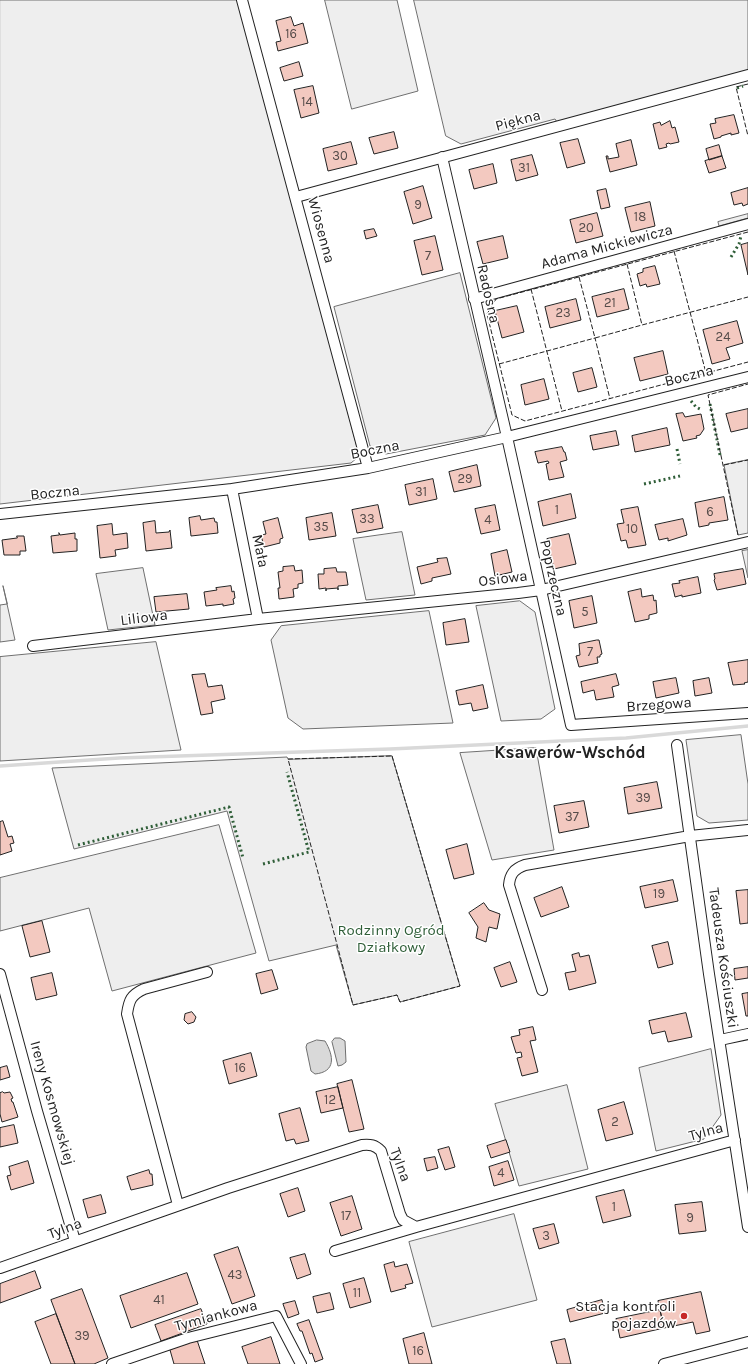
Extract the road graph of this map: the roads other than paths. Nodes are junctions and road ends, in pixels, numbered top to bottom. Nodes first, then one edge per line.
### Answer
1 (242, 0) edge
2 (748, 75) edge
3 (442, 157) junction
4 (296, 197) junction
5 (748, 224) edge
6 (474, 299) junction
7 (748, 377) edge
8 (507, 437) junction
9 (368, 468) junction
10 (232, 489) junction
11 (0, 514) edge
12 (748, 542) edge
13 (541, 590) junction
14 (258, 620) junction
15 (33, 646) dead end
16 (748, 713) edge
17 (571, 725) joint
18 (677, 745) dead end
19 (748, 830) edge
20 (690, 836) junction
21 (207, 972) dead end
22 (0, 974) edge
23 (542, 990) dead end
24 (748, 1034) edge
25 (720, 1040) junction
26 (735, 1140) junction
27 (178, 1205) junction
28 (416, 1226) junction
29 (748, 1227) edge
30 (75, 1241) junction
31 (334, 1251) dead end
32 (0, 1268) edge
33 (748, 1342) edge
34 (112, 1364) edge
35 (301, 1364) edge
36 (664, 1364) edge

1 - 4 street, Wiosenna
2 - 3 street, Piękna
3 - 4 street, Piękna
3 - 6 street, Radosna
4 - 9 street, Wiosenna
5 - 6 street, Adama Mickiewicza
6 - 8 street, Radosna
7 - 8 street, Boczna
8 - 9 street, Boczna
8 - 13 street, Poprzeczna
9 - 10 street, Boczna
10 - 11 street, Boczna
10 - 14 street, Mała
12 - 13 street, Osiowa
13 - 14 street, Osiowa
13 - 17 street, Poprzeczna
14 - 15 street, Liliowa
16 - 17 street, Brzegowa
18 - 20 street, Tadeusza Kościuszki
19 - 20 street
20 - 23 street
20 - 25 street, Tadeusza Kościuszki
21 - 27 street
22 - 30 street, Ireny Kosmowskiej
24 - 25 street
25 - 26 street, Tadeusza Kościuszki
26 - 28 street, Tylna
26 - 29 street, Tadeusza Kościuszki
27 - 28 street, Tylna
27 - 30 street, Tylna
28 - 31 street
30 - 32 street, Tylna
33 - 36 street
34 - 35 street, Tymiankowa

